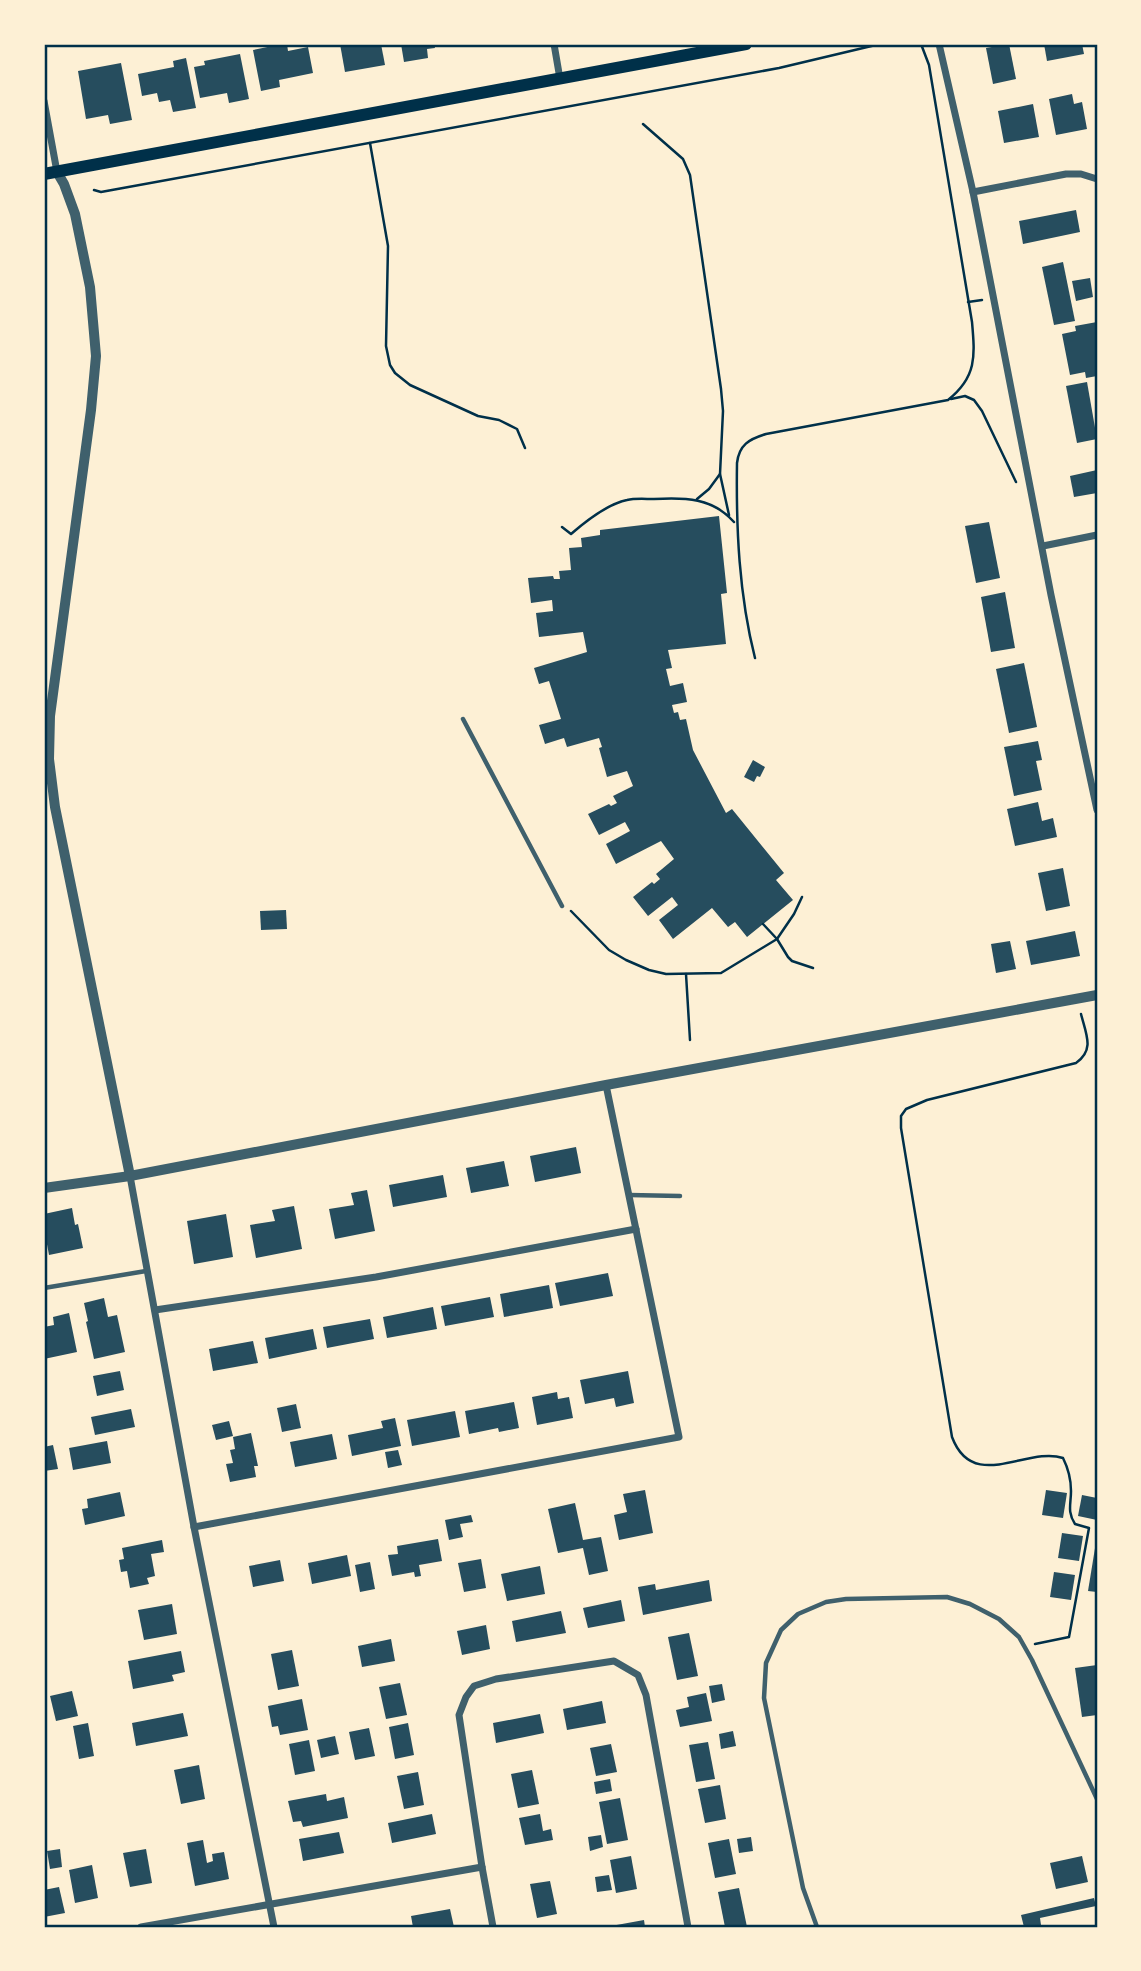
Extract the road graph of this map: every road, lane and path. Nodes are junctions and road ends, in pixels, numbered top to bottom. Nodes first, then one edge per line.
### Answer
1 (554, 44) edge
2 (746, 44) edge
3 (880, 44) edge
4 (921, 44) edge
5 (939, 44) edge
6 (560, 79) junction
7 (44, 101) edge
8 (643, 124) dead end
9 (370, 143) junction
10 (57, 172) junction
11 (44, 174) edge
12 (1097, 179) edge
13 (94, 190) dead end
14 (972, 191) junction
15 (948, 400) junction
16 (525, 448) dead end
17 (720, 474) junction
18 (1033, 498) junction
19 (697, 499) junction
20 (729, 516) junction
21 (736, 524) junction
22 (562, 527) dead end
23 (1097, 535) edge
24 (1043, 546) junction
25 (755, 659) dead end
26 (463, 719) dead end
27 (1097, 810) edge
28 (802, 897) dead end
29 (562, 906) joint
30 (763, 924) dead end
31 (777, 939) junction
32 (813, 968) dead end
33 (686, 975) junction
34 (1097, 995) edge
35 (1081, 1014) dead end
36 (690, 1040) dead end
37 (606, 1085) junction
38 (130, 1176) junction
39 (44, 1188) edge
40 (629, 1195) junction
41 (680, 1196) dead end
42 (636, 1229) junction
43 (147, 1270) junction
44 (44, 1288) edge
45 (155, 1310) junction
46 (194, 1527) junction
47 (1024, 1647) junction
48 (1097, 1799) edge
49 (482, 1867) junction
50 (270, 1905) junction
51 (141, 1927) edge
52 (274, 1927) edge
53 (493, 1927) edge
54 (688, 1927) edge
55 (817, 1927) edge

1 - 6 street
2 - 6 main road
3 - 9 path
4 - 15 path
5 - 14 street
6 - 10 main road
7 - 10 street
8 - 17 path
9 - 13 path
9 - 16 path
10 - 11 main road
10 - 38 street
12 - 14 street
14 - 18 street
15 - 18 path
15 - 21 path
17 - 19 path
17 - 20 path
18 - 24 street
19 - 20 path
19 - 22 path
20 - 21 path
21 - 25 path
23 - 24 street
24 - 27 street
26 - 29 lane
28 - 31 path
29 - 33 path
30 - 31 path
31 - 32 path
31 - 33 path
33 - 36 path
34 - 37 street
35 - 47 path
37 - 38 street
37 - 40 street
38 - 39 street
38 - 43 street
40 - 41 lane
40 - 42 street
42 - 45 street
42 - 46 street
43 - 44 lane
43 - 45 street
45 - 46 street
46 - 50 street
47 - 48 lane
47 - 55 lane
49 - 50 street
49 - 53 street
49 - 54 street
50 - 51 street
50 - 52 street

